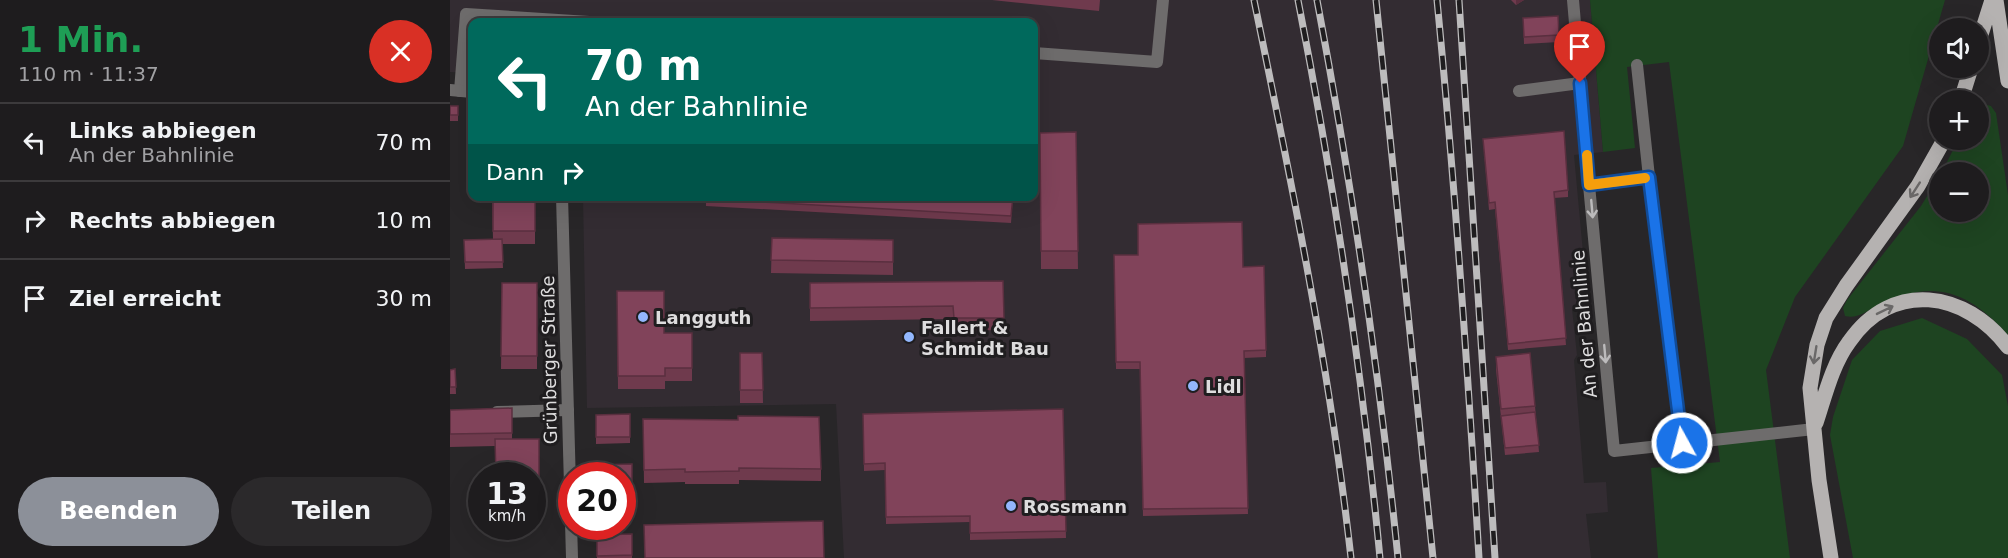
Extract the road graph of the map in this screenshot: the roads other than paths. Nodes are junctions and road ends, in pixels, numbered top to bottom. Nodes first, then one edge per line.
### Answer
1 (1163, 0) edge
2 (1573, 0) edge
3 (1994, 0) edge
4 (528, 18) edge
5 (1987, 18) edge
6 (1038, 53) edge
7 (1637, 65) dead end
8 (2008, 81) edge
9 (1580, 83) junction
10 (461, 91) edge
11 (1519, 91) dead end
12 (1938, 150) edge
13 (1649, 177) junction
14 (1589, 185) junction
15 (562, 201) edge
16 (2008, 347) edge
17 (568, 410) junction
18 (485, 412) edge
19 (1814, 429) junction
20 (1682, 443) junction
21 (572, 558) edge
22 (1831, 558) edge

1 - 6 street
2 - 9 street
3 - 5 main road
3 - 8 main road
4 - 10 street
7 - 13 street
9 - 11 street
9 - 14 street
12 -> 19 main road
13 - 14 street
13 - 20 street
14 -> 20 street, An der Bahnlinie
15 - 17 street, Grünberger Straße
19 -> 16 main road
17 - 18 street
17 - 21 street, Grünberger Straße
19 - 20 street, An der Bahnlinie
19 - 22 main road

